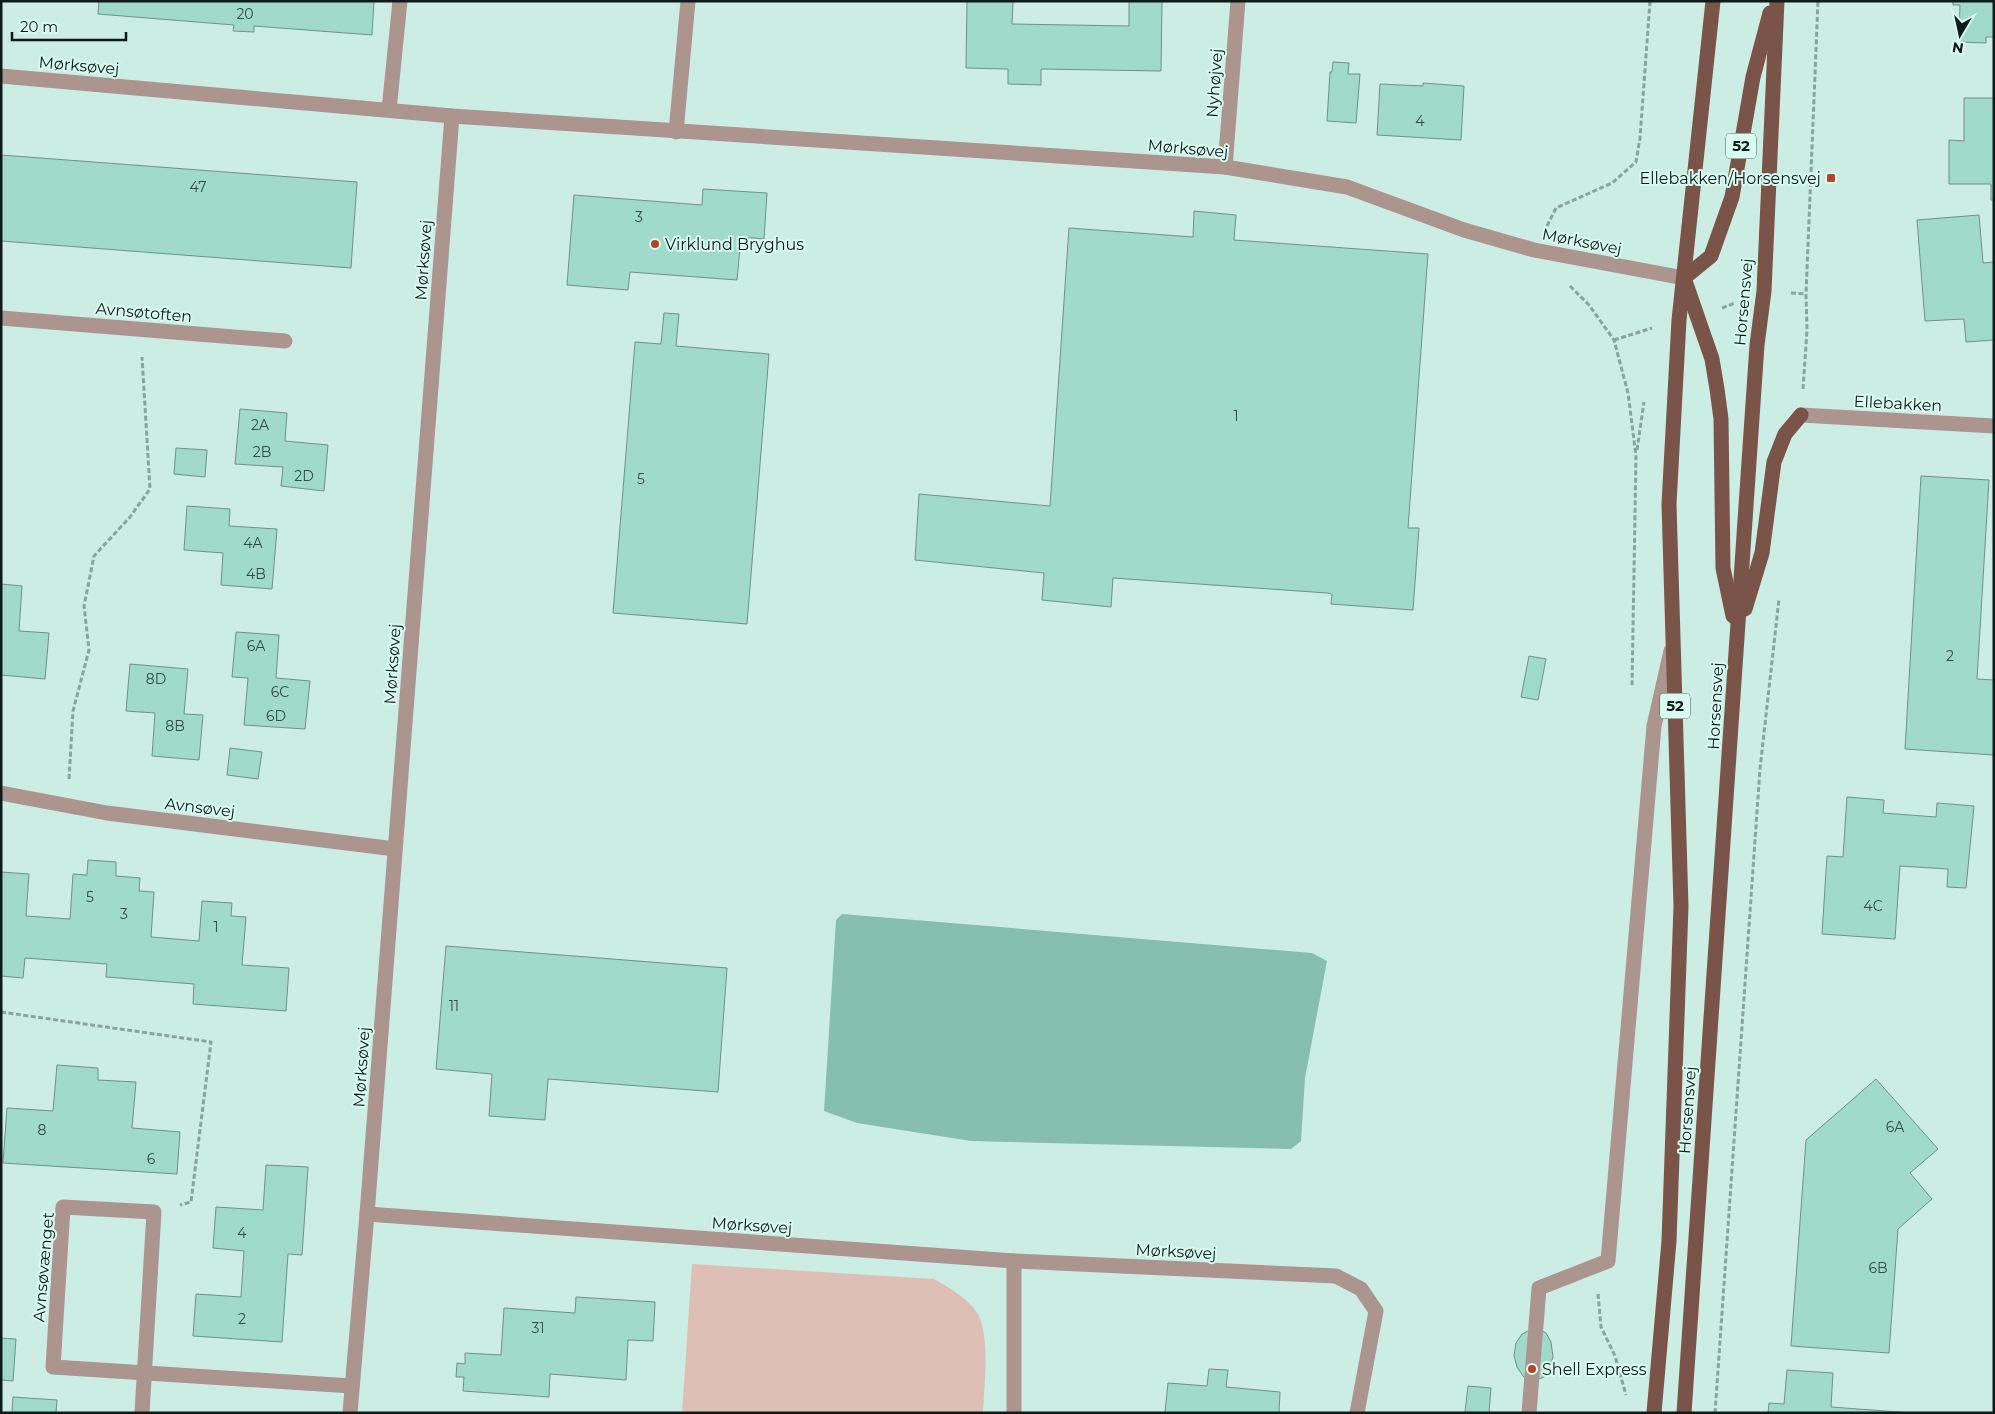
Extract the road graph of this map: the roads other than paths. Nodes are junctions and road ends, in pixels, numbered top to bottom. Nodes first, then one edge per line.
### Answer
1 (400, 1) edge
2 (688, 1) edge
3 (1238, 1) edge
4 (1713, 1) edge
5 (1775, 1) edge
6 (1, 76) edge
7 (389, 110) junction
8 (452, 116) junction
9 (676, 132) junction
10 (1226, 168) junction
11 (1684, 278) junction
12 (1, 318) edge
13 (285, 341) dead end
14 (1801, 415) joint
15 (1994, 426) edge
16 (1737, 634) junction
17 (1673, 642) junction
18 (1, 793) edge
19 (395, 848) junction
20 (367, 1214) junction
21 (1014, 1261) junction
22 (144, 1372) junction
23 (352, 1386) junction
24 (142, 1413) edge
25 (350, 1413) edge
26 (1014, 1413) edge
27 (1357, 1413) edge
28 (1529, 1413) edge
29 (1654, 1413) edge
30 (1684, 1413) edge

1 - 7 street
2 - 9 street
3 - 10 street, Nyhøjvej
4 - 11 main road, Horsensvej / 52
5 - 11 main road, 52
5 - 16 main road, Horsensvej / 52
6 - 7 street, Mørksøvej
7 - 8 street, Mørksøvej
8 - 9 street, Mørksøvej
8 - 19 street, Mørksøvej
9 - 10 street, Mørksøvej
10 - 11 street, Mørksøvej
11 - 16 main road, 52
11 - 17 main road, Horsensvej / 52
12 - 13 street, Avnsøtoften
14 - 15 street, Ellebakken
14 - 16 main road, 52
16 - 30 main road, Horsensvej / 52
17 - 28 street
17 - 29 main road, Horsensvej / 52
18 - 19 street, Avnsøvej
19 - 20 street, Mørksøvej
20 - 21 street, Mørksøvej
20 - 23 street, Mørksøvej
21 - 26 street
21 - 27 street, Mørksøvej
22 - 22 street, Avnsøvænget
22 - 23 street, Avnsøvænget
22 - 24 street
23 - 25 street, Mørksøvej

